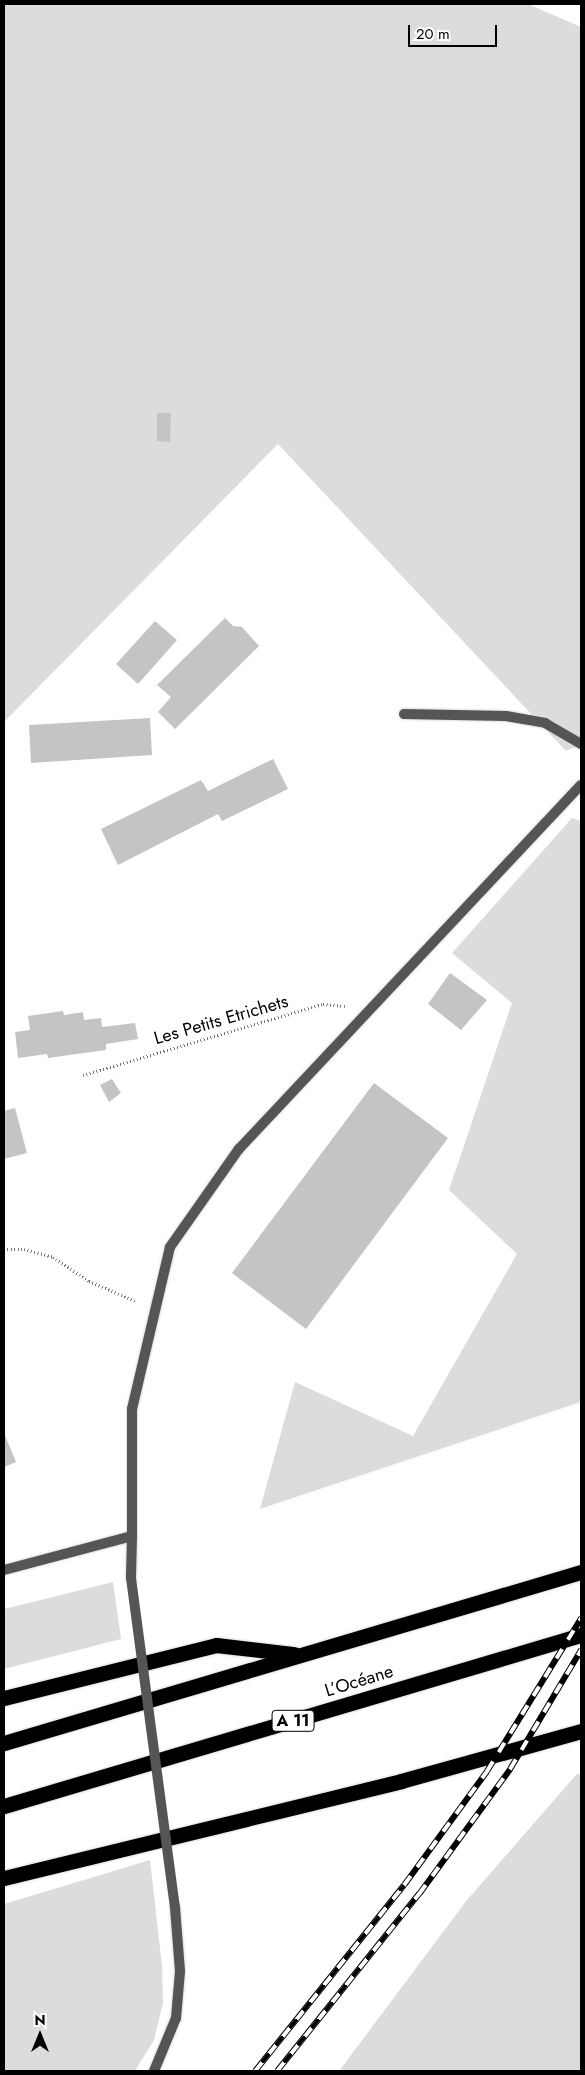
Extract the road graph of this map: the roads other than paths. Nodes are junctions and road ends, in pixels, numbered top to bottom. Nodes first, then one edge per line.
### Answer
1 (404, 714) dead end
2 (581, 744) edge
3 (581, 785) edge
4 (132, 1536) junction
5 (4, 1570) edge
6 (581, 1572) edge
7 (581, 1635) edge
8 (301, 1655) junction
9 (4, 1698) edge
10 (581, 1730) edge
11 (4, 1743) edge
12 (4, 1806) edge
13 (4, 1878) edge
14 (154, 2071) edge

1 - 2 street
3 - 4 street
4 - 5 street
4 - 14 street, bridge
6 - 8 highway
7 - 12 highway, L’Océane / A 11
8 - 9 highway
8 - 11 highway
10 - 13 highway

